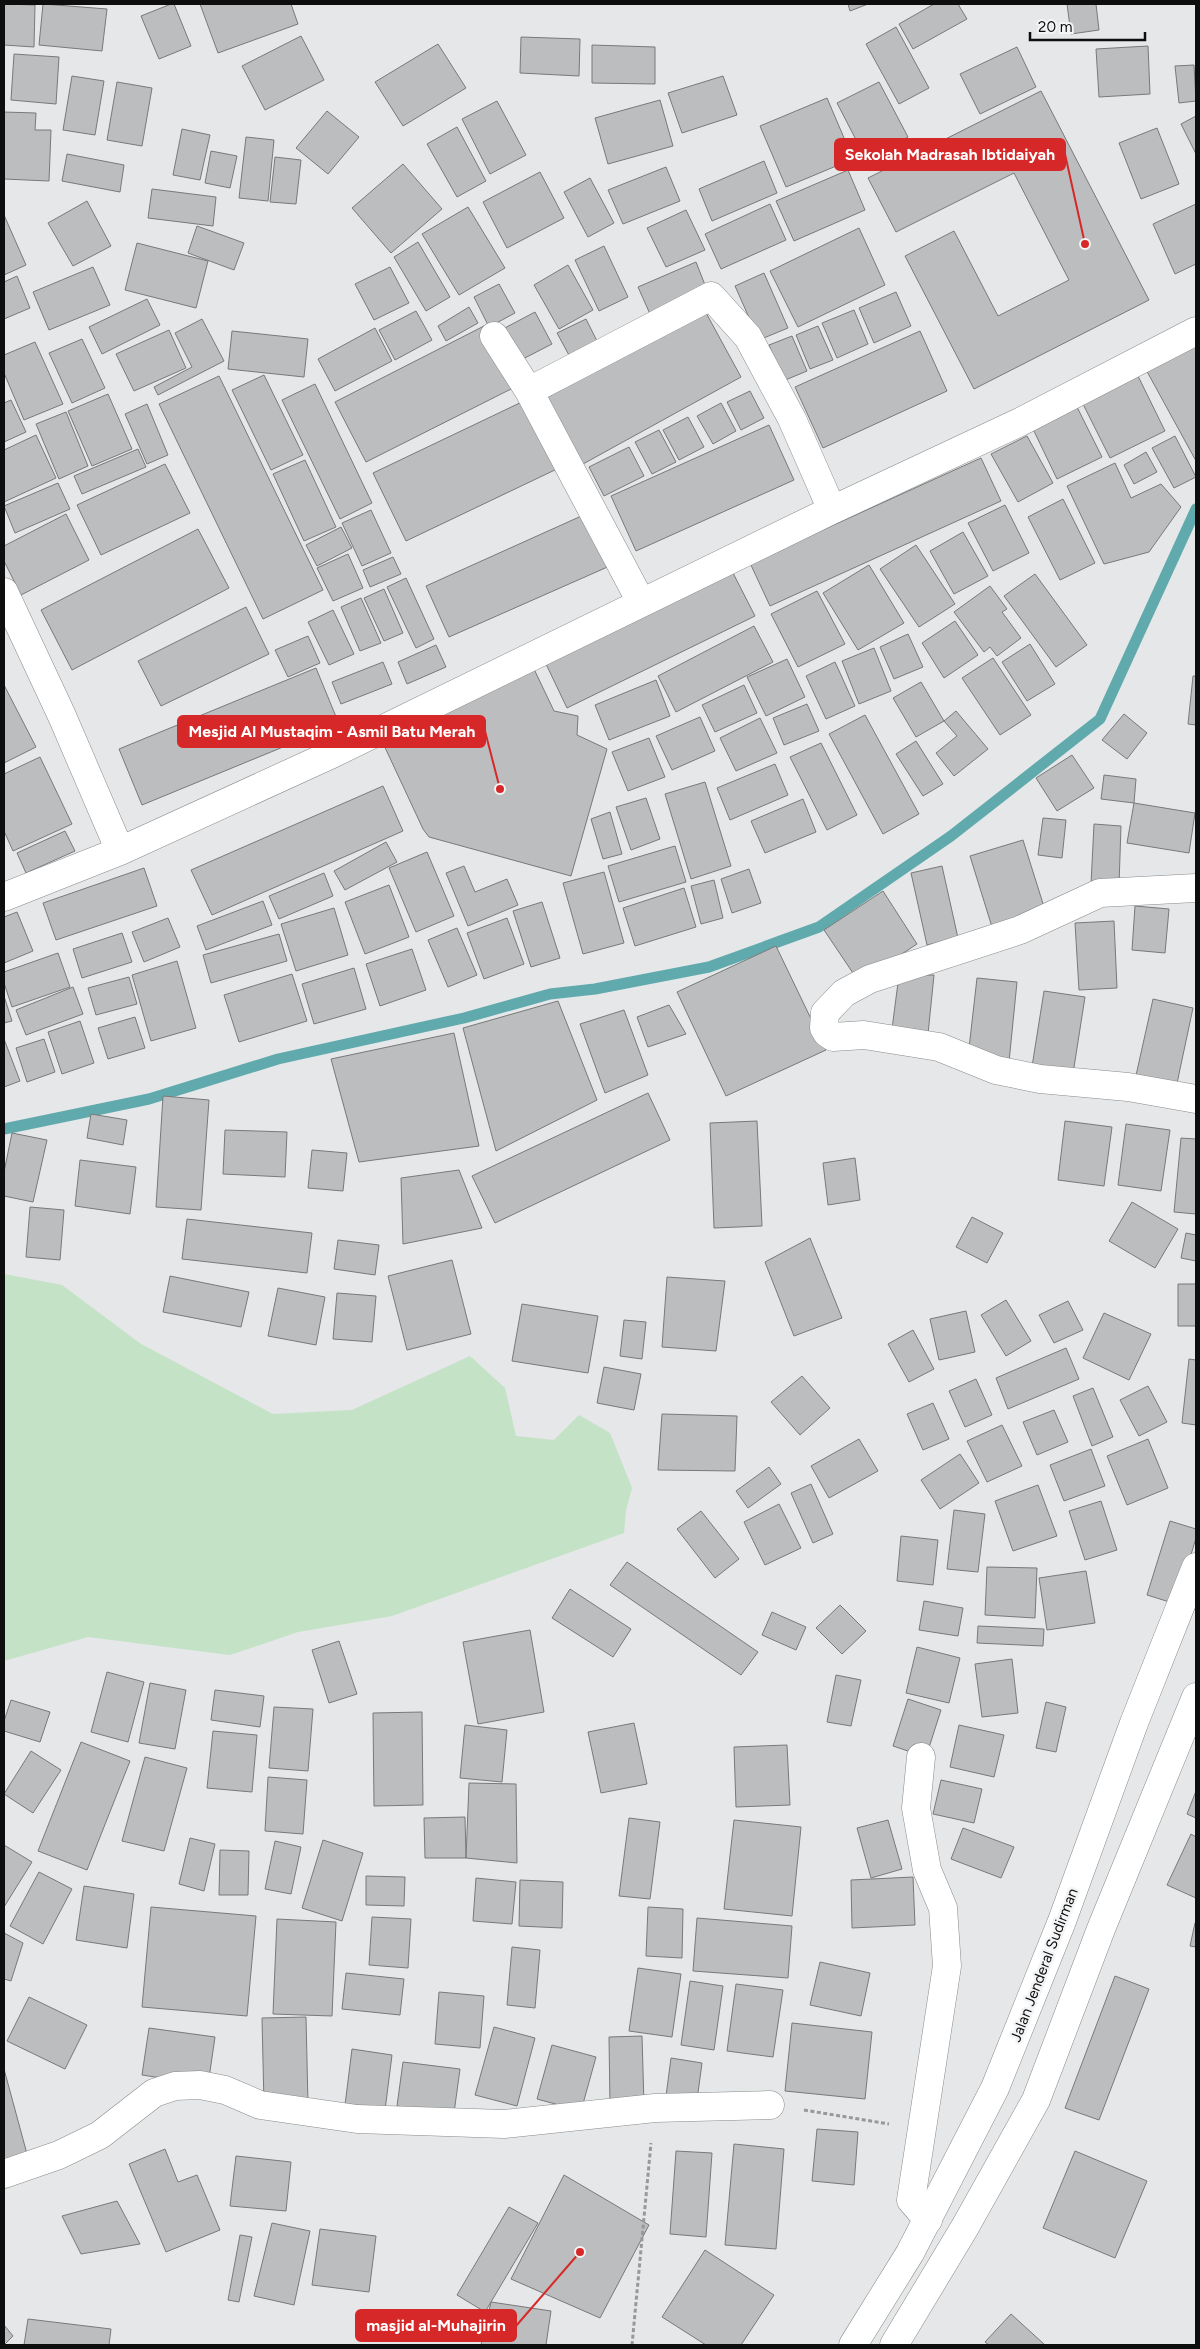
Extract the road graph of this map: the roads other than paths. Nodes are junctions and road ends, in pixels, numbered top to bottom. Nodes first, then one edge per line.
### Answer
1 (1196, 331) edge
2 (494, 336) dead end
3 (530, 391) junction
4 (832, 510) junction
5 (4, 592) edge
6 (641, 602) junction
7 (120, 851) junction
8 (1196, 888) edge
9 (4, 897) edge
10 (1196, 1099) edge
11 (1196, 1567) edge
12 (1196, 1697) edge
13 (921, 1757) dead end
14 (770, 2105) road end
15 (4, 2174) edge
16 (928, 2220) junction
17 (899, 2342) edge
18 (853, 2345) edge

1 - 4 main road
2 - 3 main road
3 - 4 main road
3 - 6 main road
4 - 6 main road
5 - 7 main road
6 - 7 main road
7 - 9 main road
8 - 10 main road
11 - 16 main road, Jalan Jenderal Sudirman
12 - 17 main road
13 - 16 main road
14 - 15 main road
16 - 18 main road, Jalan Jenderal Sudirman

